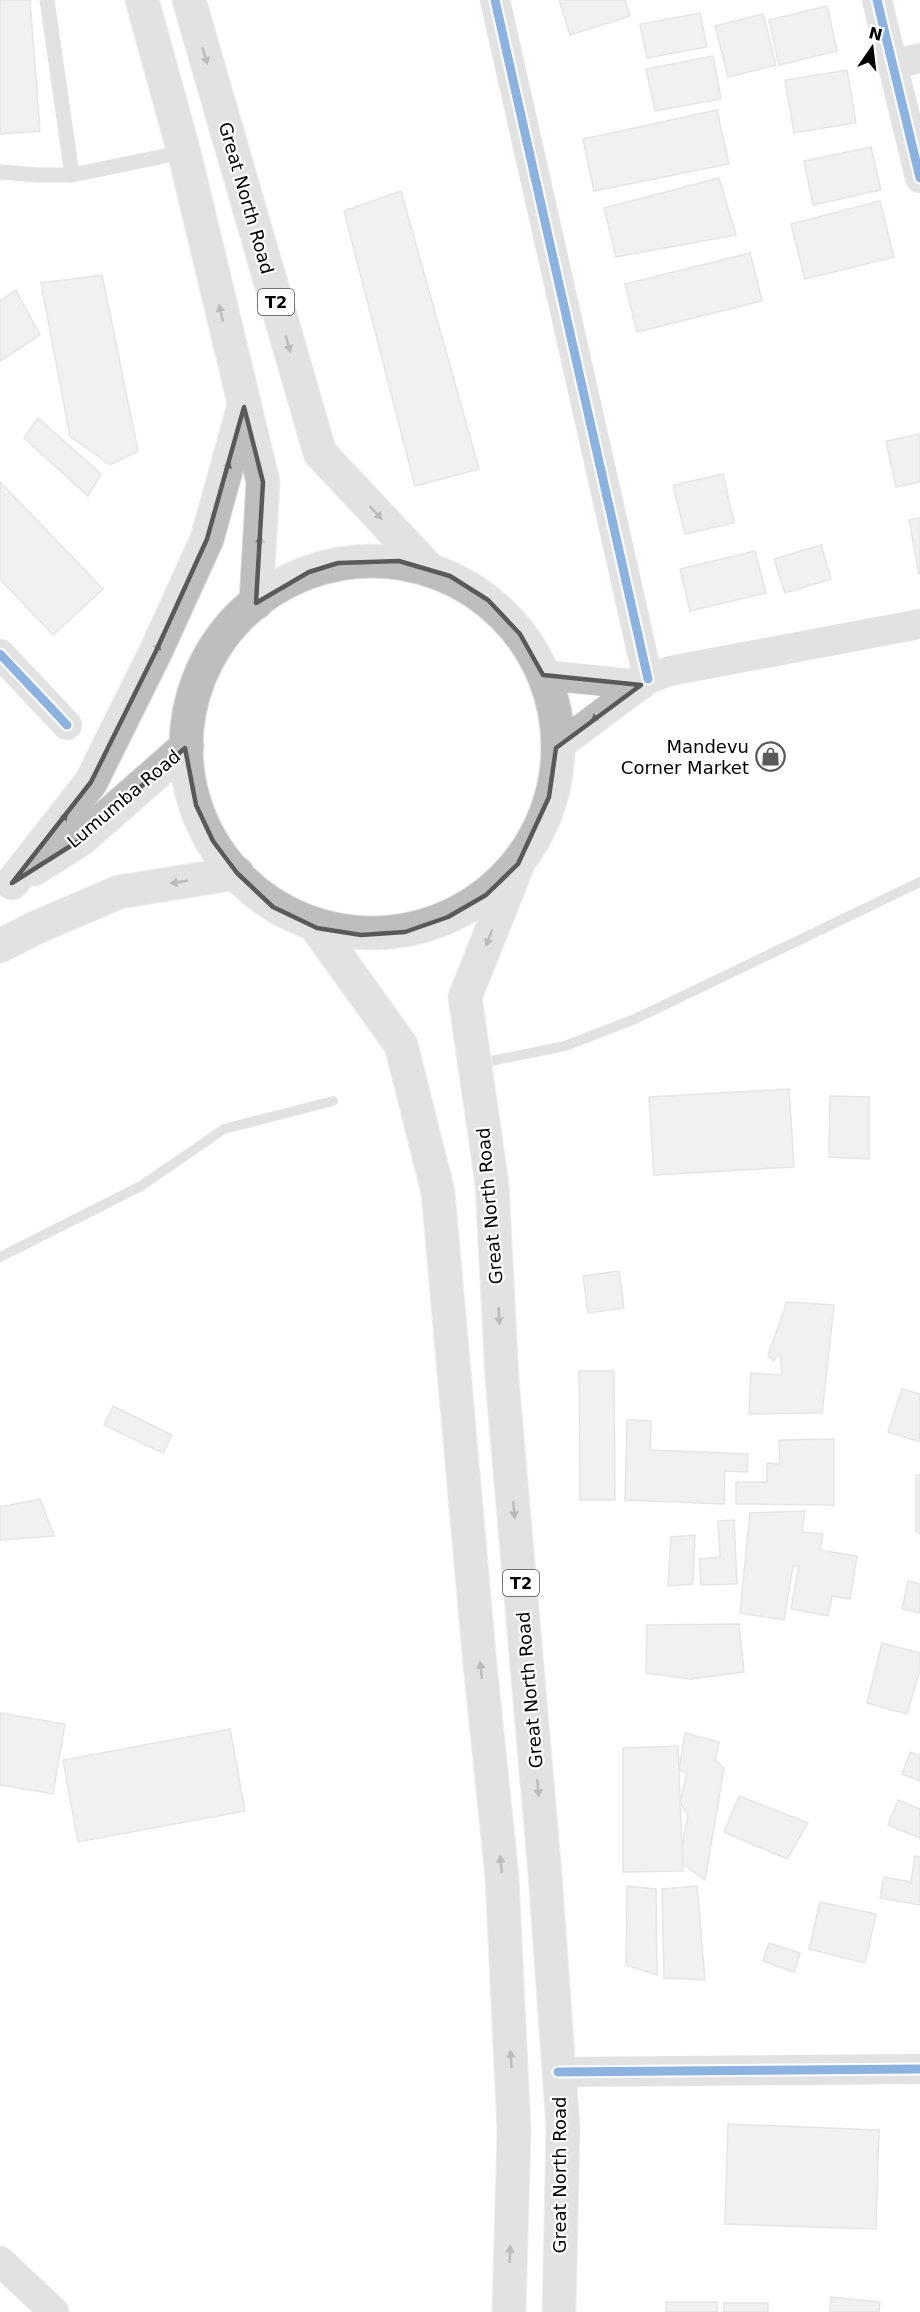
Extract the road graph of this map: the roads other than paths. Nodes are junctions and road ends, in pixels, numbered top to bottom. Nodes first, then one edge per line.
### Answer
1 (47, 0) edge
2 (142, 0) edge
3 (189, 0) edge
4 (495, 0) edge
5 (877, 0) edge
6 (906, 61) edge
7 (184, 152) junction
8 (0, 171) edge
9 (72, 175) junction
10 (920, 178) edge
11 (244, 407) junction
12 (428, 568) junction
13 (256, 603) junction
14 (920, 624) edge
15 (0, 654) edge
16 (543, 675) junction
17 (645, 682) junction
18 (67, 725) dead end
19 (187, 746) junction
20 (556, 748) junction
21 (518, 864) junction
22 (237, 873) junction
23 (6, 887) edge
24 (318, 928) junction
25 (0, 946) edge
26 (920, 2069) edge
27 (558, 2072) junction
28 (0, 2261) edge
29 (54, 2312) edge
30 (509, 2312) edge
31 (559, 2312) edge

1 - 9 lane
2 - 7 main road
3 -> 12 main road, Great North Road / T2
4 - 17 street
5 - 6 street
6 - 10 street
7 - 9 lane
11 -> 7 main road
8 - 9 lane
13 -> 11 main road
23 -> 11 main road
12 - 13 main road
12 - 16 main road
13 - 19 main road
14 - 17 street
15 - 18 street
16 - 17 street
16 - 20 main road
17 -> 20 street
19 - 22 main road
19 - 23 main road, Lumumba Road
20 - 21 main road
21 - 24 main road
21 -> 27 main road, Great North Road / T2
22 - 24 main road
22 -> 25 main road
30 -> 24 main road
26 - 27 street
27 - 31 main road, Great North Road / T2
28 - 29 street

